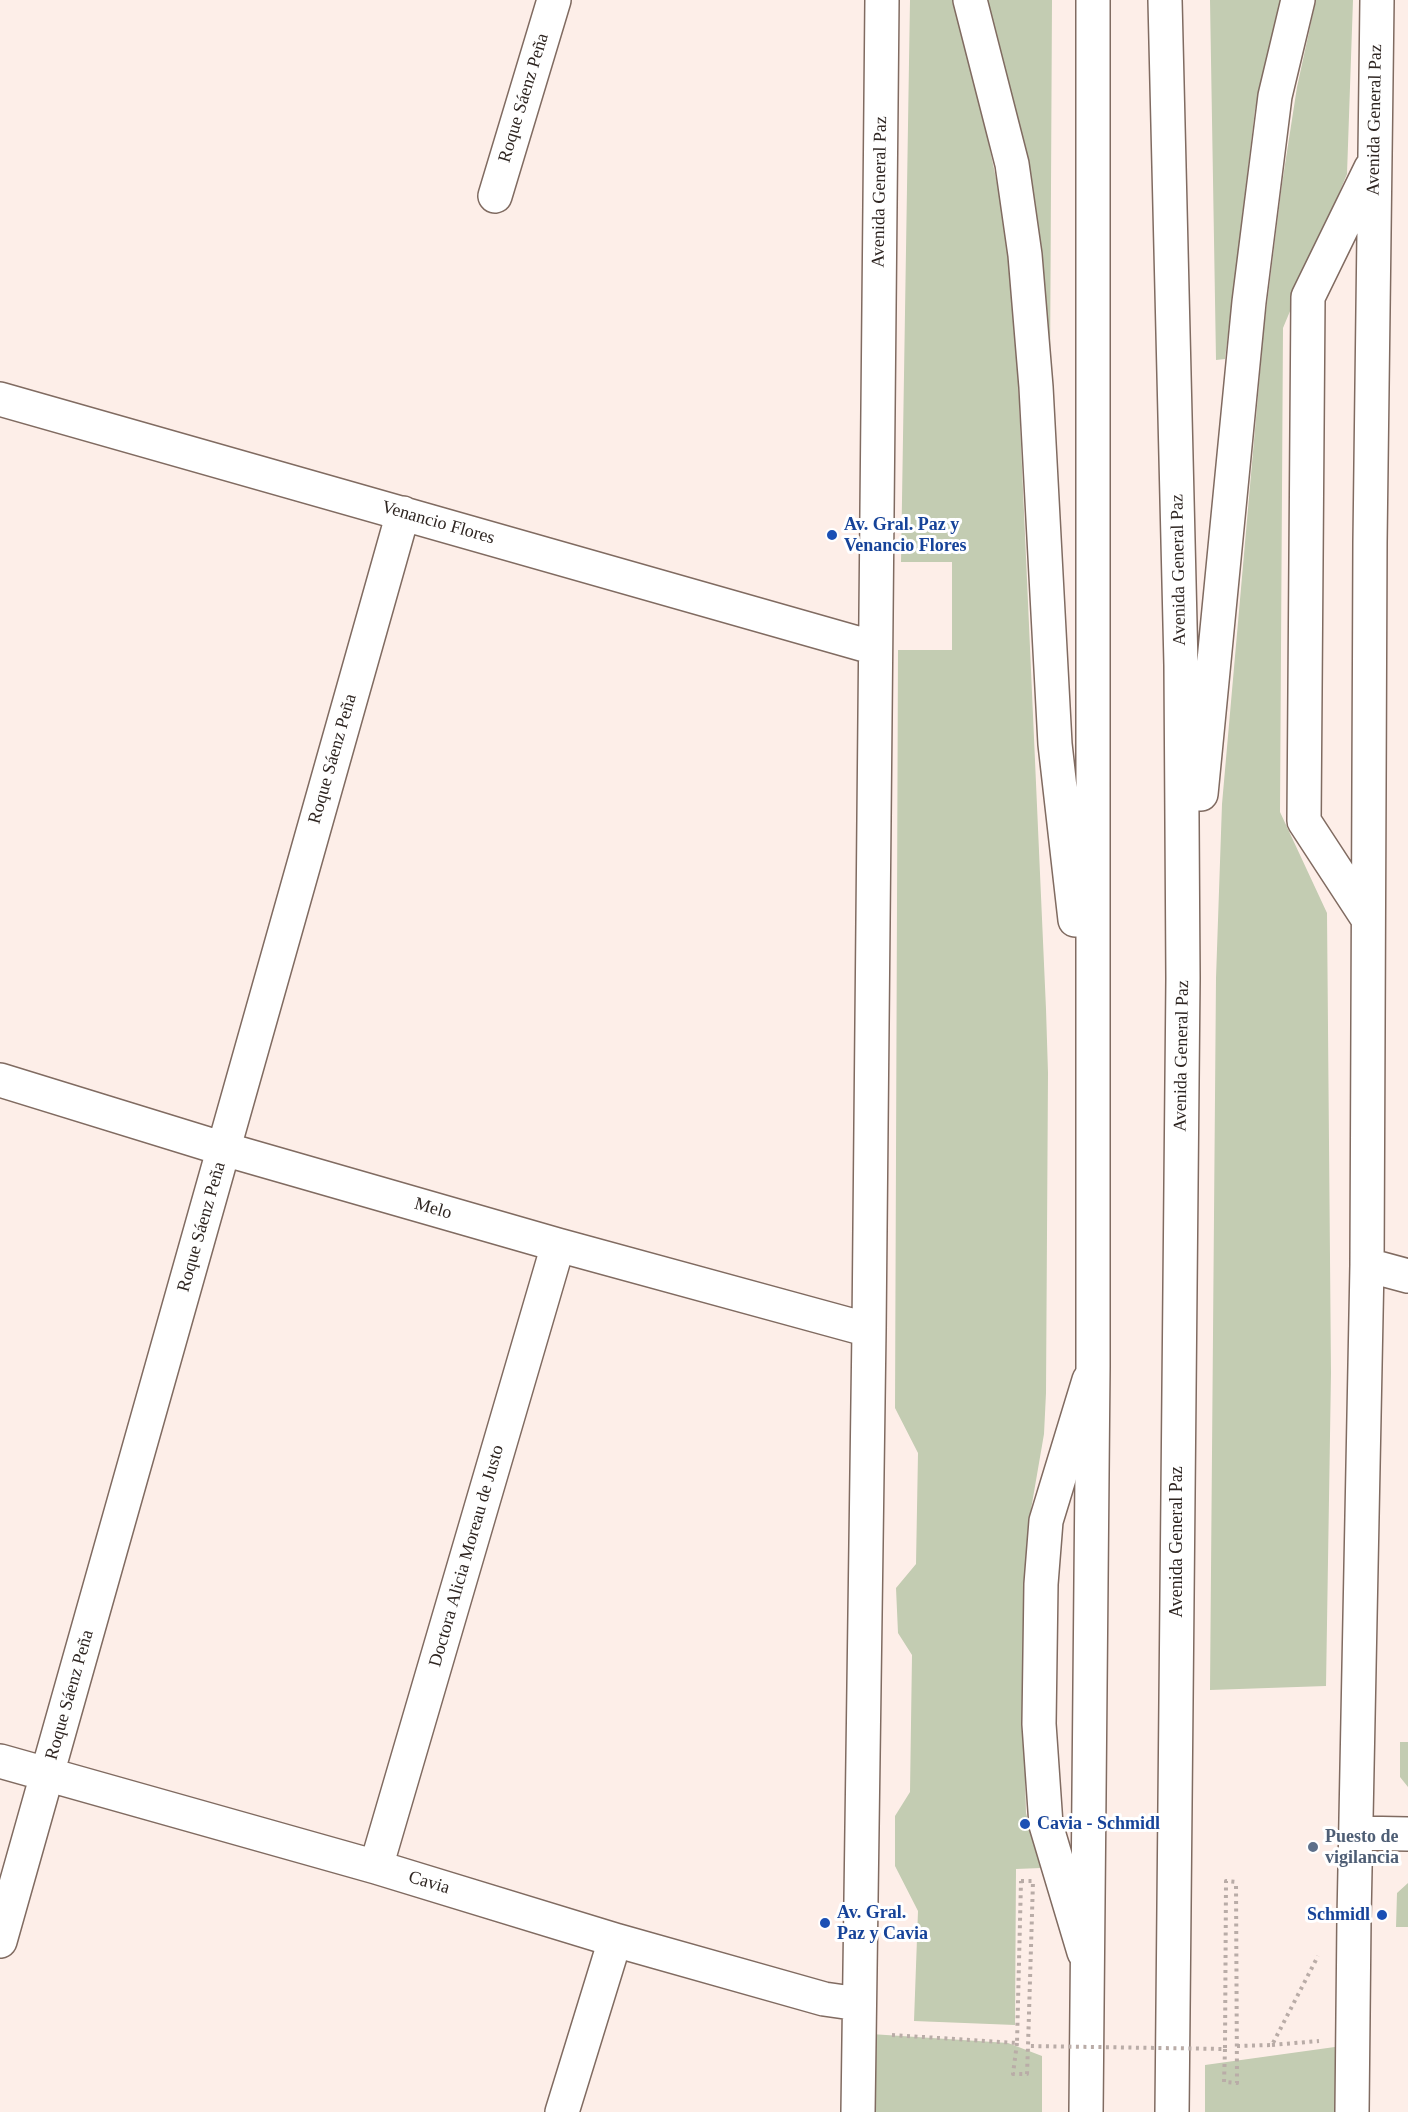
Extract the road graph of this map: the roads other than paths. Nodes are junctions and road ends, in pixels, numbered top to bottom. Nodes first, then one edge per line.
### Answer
1 (554, 0) edge
2 (970, 0) edge
3 (1093, 0) edge
4 (1165, 0) edge
5 (1298, 0) edge
6 (1377, 0) edge
7 (877, 1) edge
8 (1375, 160) junction
9 (495, 196) dead end
10 (0, 399) edge
11 (403, 513) junction
12 (875, 648) junction
13 (1368, 919) junction
14 (1182, 978) junction
15 (1093, 1076) junction
16 (0, 1080) edge
17 (224, 1149) junction
18 (558, 1245) junction
19 (1367, 1265) junction
20 (1408, 1276) edge
21 (869, 1330) junction
22 (1093, 1367) junction
23 (0, 1761) edge
24 (47, 1775) junction
25 (1356, 1833) junction
26 (1408, 1834) edge
27 (376, 1867) junction
28 (615, 1940) junction
29 (0, 1941) edge
30 (1087, 1961) junction
31 (859, 2019) junction
32 (562, 2112) edge
33 (858, 2112) edge
34 (1086, 2112) edge
35 (1172, 2112) edge
36 (1352, 2112) edge

1 - 9 main road, Roque Sáenz Peña
2 - 15 main road
3 - 15 main road
4 - 14 main road, Avenida General Paz
5 - 14 main road
6 - 8 main road, Avenida General Paz
7 - 12 main road, Avenida General Paz
8 - 13 main road, Avenida General Paz
8 - 13 main road
10 - 11 main road, Venancio Flores
11 - 12 main road, Venancio Flores
11 - 17 main road, Roque Sáenz Peña
12 - 21 main road, Avenida General Paz
13 - 19 main road, Avenida General Paz
14 - 35 main road, Avenida General Paz
15 - 22 main road
16 - 17 main road, Melo
17 - 18 main road, Melo
17 - 24 main road, Roque Sáenz Peña
18 - 21 main road, Melo
18 - 27 main road, Doctora Alicia Moreau de Justo
19 - 20 main road
19 - 25 main road, Avenida General Paz
21 - 31 main road, Avenida General Paz
22 - 30 main road
22 - 30 main road
23 - 24 main road, Cavia
24 - 27 main road, Cavia
24 - 29 main road, Roque Sáenz Peña
25 - 26 main road
25 - 36 main road, Avenida General Paz
27 - 28 main road, Cavia
28 - 31 main road, Cavia
28 - 32 main road
30 - 34 main road
31 - 33 main road, Avenida General Paz

